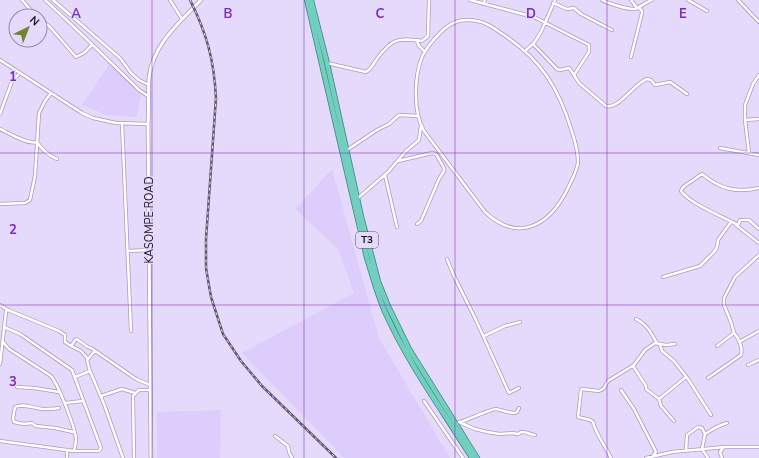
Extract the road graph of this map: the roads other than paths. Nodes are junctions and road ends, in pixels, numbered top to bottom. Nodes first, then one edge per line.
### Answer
1 (22, 0) edge
2 (45, 0) edge
3 (53, 0) edge
4 (170, 0) edge
5 (201, 0) edge
6 (307, 0) edge
7 (311, 0) edge
8 (428, 0) edge
9 (470, 0) edge
10 (485, 0) edge
11 (602, 0) edge
12 (619, 0) edge
13 (630, 0) edge
14 (652, 0) edge
15 (690, 0) edge
16 (738, 0) edge
17 (554, 1) edge
18 (483, 4) junction
19 (615, 5) junction
20 (640, 6) junction
21 (29, 8) edge
22 (637, 8) junction
23 (707, 11) dead end
24 (182, 19) junction
25 (545, 22) junction
26 (759, 22) edge
27 (48, 25) edge
28 (612, 30) dead end
29 (417, 41) junction
30 (533, 44) junction
31 (92, 45) junction
32 (525, 51) junction
33 (425, 52) junction
34 (631, 57) dead end
35 (0, 60) edge
36 (327, 63) junction
37 (18, 75) dead end
38 (574, 75) junction
39 (759, 75) edge
40 (149, 85) junction
41 (52, 93) junction
42 (686, 94) dead end
43 (148, 96) junction
44 (0, 114) edge
45 (418, 116) junction
46 (759, 119) edge
47 (745, 120) junction
48 (122, 123) junction
49 (148, 124) junction
50 (421, 126) junction
51 (0, 129) edge
52 (37, 142) junction
53 (720, 148) dead end
54 (346, 151) junction
55 (749, 153) junction
56 (759, 155) edge
57 (57, 159) dead end
58 (398, 161) junction
59 (385, 175) junction
60 (759, 188) edge
61 (357, 199) junction
62 (0, 204) edge
63 (732, 222) junction
64 (417, 224) dead end
65 (397, 227) dead end
66 (759, 229) edge
67 (759, 243) edge
68 (149, 250) junction
69 (128, 251) junction
70 (759, 255) edge
71 (447, 259) dead end
72 (663, 277) dead end
73 (0, 305) edge
74 (8, 310) junction
75 (636, 320) dead end
76 (520, 322) dead end
77 (4, 327) junction
78 (131, 331) dead end
79 (759, 331) edge
80 (734, 333) junction
81 (484, 336) junction
82 (2, 341) junction
83 (739, 342) junction
84 (658, 343) junction
85 (675, 344) dead end
86 (71, 346) junction
87 (717, 346) dead end
88 (95, 351) junction
89 (88, 359) junction
90 (759, 360) edge
91 (0, 364) edge
92 (748, 365) dead end
93 (633, 366) junction
94 (90, 371) junction
95 (75, 377) junction
96 (686, 377) junction
97 (708, 378) dead end
98 (150, 385) junction
99 (17, 387) dead end
100 (519, 388) dead end
101 (150, 390) junction
102 (622, 390) dead end
103 (60, 392) junction
104 (135, 393) junction
105 (101, 396) junction
106 (659, 399) junction
107 (424, 400) dead end
108 (83, 401) junction
109 (65, 403) junction
110 (59, 408) dead end
111 (519, 408) dead end
112 (711, 415) dead end
113 (674, 421) dead end
114 (457, 423) junction
115 (727, 423) dead end
116 (74, 432) junction
117 (705, 434) junction
118 (535, 435) dead end
119 (275, 436) dead end
120 (0, 441) edge
121 (725, 447) junction
122 (759, 447) edge
123 (702, 449) junction
124 (68, 450) junction
125 (74, 451) junction
126 (686, 451) junction
127 (652, 457) junction
128 (67, 458) edge
129 (123, 458) edge
130 (134, 458) edge
131 (151, 458) edge
132 (292, 458) edge
133 (463, 458) edge
134 (472, 458) edge
135 (477, 458) edge
136 (611, 458) edge
137 (646, 458) edge
138 (708, 458) edge
139 (722, 458) edge

1 - 21 street
2 - 31 street
3 - 40 street
4 - 24 street
5 - 24 street, KASOMPE ROAD
6 - 134 highway, T3
7 - 36 highway, T3
8 - 29 street
9 - 18 street
10 - 18 street
11 - 19 street
12 - 19 street
13 - 22 street
14 - 20 street
15 - 23 street
16 - 26 street
17 - 25 street
17 - 28 street
18 - 25 street
19 - 22 street
20 - 22 street
20 - 34 street
24 - 40 street, KASOMPE ROAD
25 - 30 street
25 - 38 street
27 - 31 street
29 - 33 street
29 - 36 street
30 - 32 street
30 - 38 street
31 - 43 street
32 - 33 street
32 - 50 street
33 - 45 street
35 - 41 street
36 - 54 highway, T3
37 - 44 street
38 - 42 street
39 - 47 street
40 - 43 street, KASOMPE ROAD
41 - 48 street
41 - 52 street
43 - 49 street, KASOMPE ROAD
45 - 50 street
45 - 54 street
46 - 47 street
47 - 55 street
48 - 49 street
48 - 69 street
49 - 68 street, KASOMPE ROAD
50 - 58 street
51 - 52 street
52 - 57 street
52 - 62 street
53 - 55 street
54 - 61 highway, T3
55 - 56 street
58 - 59 street
58 - 64 street
59 - 61 street
59 - 65 street
60 - 63 street
61 - 114 highway, T3
63 - 66 street
63 - 67 street
63 - 72 street
68 - 69 street
68 - 98 street, KASOMPE ROAD
69 - 78 street
70 - 80 street
71 - 81 street
73 - 74 street
74 - 77 street
74 - 86 street
75 - 84 street
76 - 81 street
77 - 82 street
77 - 95 street
79 - 83 street
80 - 83 street
80 - 87 street
81 - 100 street
82 - 91 street
82 - 103 street
83 - 97 street
84 - 85 street
84 - 93 street
84 - 96 street
86 - 88 street
86 - 89 street
88 - 89 street
88 - 98 street
89 - 94 street
90 - 92 street
93 - 106 street
93 - 136 street
94 - 95 street
94 - 105 street
95 - 108 street
96 - 106 street
96 - 112 street
98 - 101 street, KASOMPE ROAD
99 - 103 street
101 - 104 street
101 - 131 street, KASOMPE ROAD
102 - 127 street
103 - 109 street
104 - 105 street
104 - 130 street
105 - 129 street
106 - 113 street
107 - 133 street
108 - 109 street
108 - 125 street
109 - 116 street
110 - 116 street
111 - 114 street
114 - 118 street
114 - 135 highway, T3
115 - 117 street
116 - 125 street
117 - 123 street
117 - 126 street
119 - 132 street
120 - 124 street
121 - 122 street
121 - 123 street
121 - 139 street
123 - 126 street
123 - 138 street
124 - 125 street
124 - 128 street
126 - 127 street
127 - 137 street

